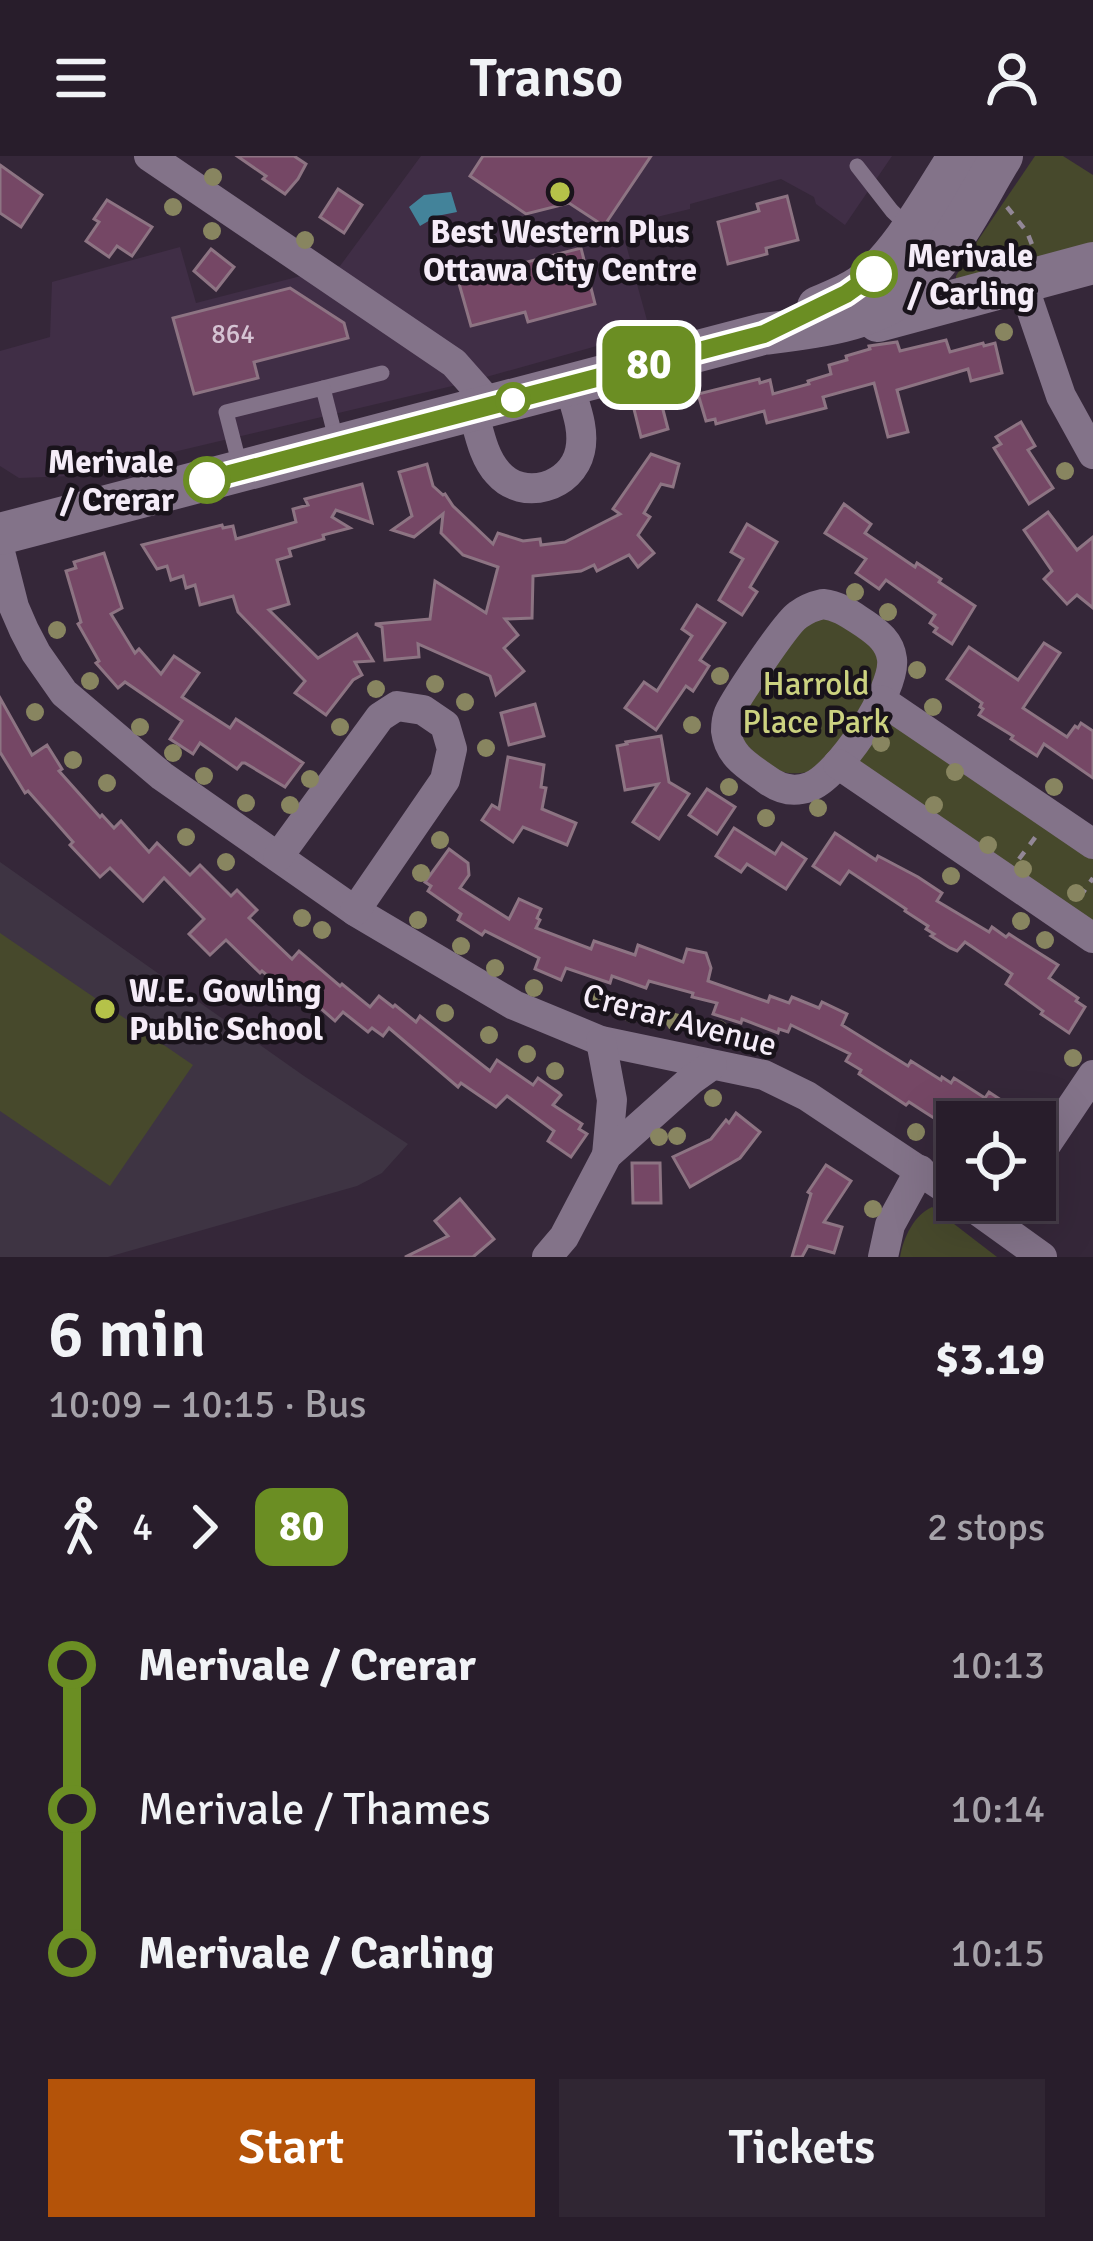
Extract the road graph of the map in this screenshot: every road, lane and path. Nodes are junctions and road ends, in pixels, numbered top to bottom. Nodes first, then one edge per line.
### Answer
1 (149, 156) edge
2 (959, 156) edge
3 (1002, 156) edge
4 (857, 166) dead end
5 (999, 199) dead end
6 (911, 229) junction
7 (1093, 263) edge
8 (1028, 265) junction
9 (823, 327) junction
10 (764, 334) junction
11 (382, 374) dead end
12 (569, 386) junction
13 (323, 388) junction
14 (482, 408) junction
15 (338, 446) junction
16 (1093, 454) edge
17 (242, 471) junction
18 (0, 534) edge
19 (0, 552) edge
20 (881, 700) junction
21 (838, 764) junction
22 (1093, 844) edge
23 (278, 857) junction
24 (355, 910) junction
25 (1093, 938) edge
26 (601, 1041) junction
27 (712, 1065) junction
28 (1093, 1075) edge
29 (1056, 1130) edge
30 (607, 1155) junction
31 (920, 1170) junction
32 (936, 1181) edge
33 (1010, 1221) edge
34 (547, 1257) edge
35 (883, 1257) edge
36 (1042, 1257) edge

1 - 14 street
2 - 6 main road
3 - 9 main road
4 - 6 lane
5 - 8 path
6 - 10 main road
7 - 8 main road
8 - 9 main road
8 - 16 street
9 - 10 main road
10 - 12 main road
11 - 13 lane
12 - 14 main road
12 - 14 street
13 - 15 lane
13 - 17 lane
14 - 15 main road
15 - 17 main road
17 - 18 main road
19 - 23 street, Crerar Avenue
20 - 21 street
20 - 21 street
20 - 22 street
21 - 25 street
23 - 24 street, Crerar Avenue
23 - 24 street
24 - 26 street, Crerar Avenue
26 - 27 street, Crerar Avenue
26 - 30 street
27 - 30 street
27 - 31 street, Crerar Avenue
28 - 29 street
30 - 34 street
31 - 32 street, Crerar Avenue
31 - 35 street
33 - 36 street, Crerar Avenue

